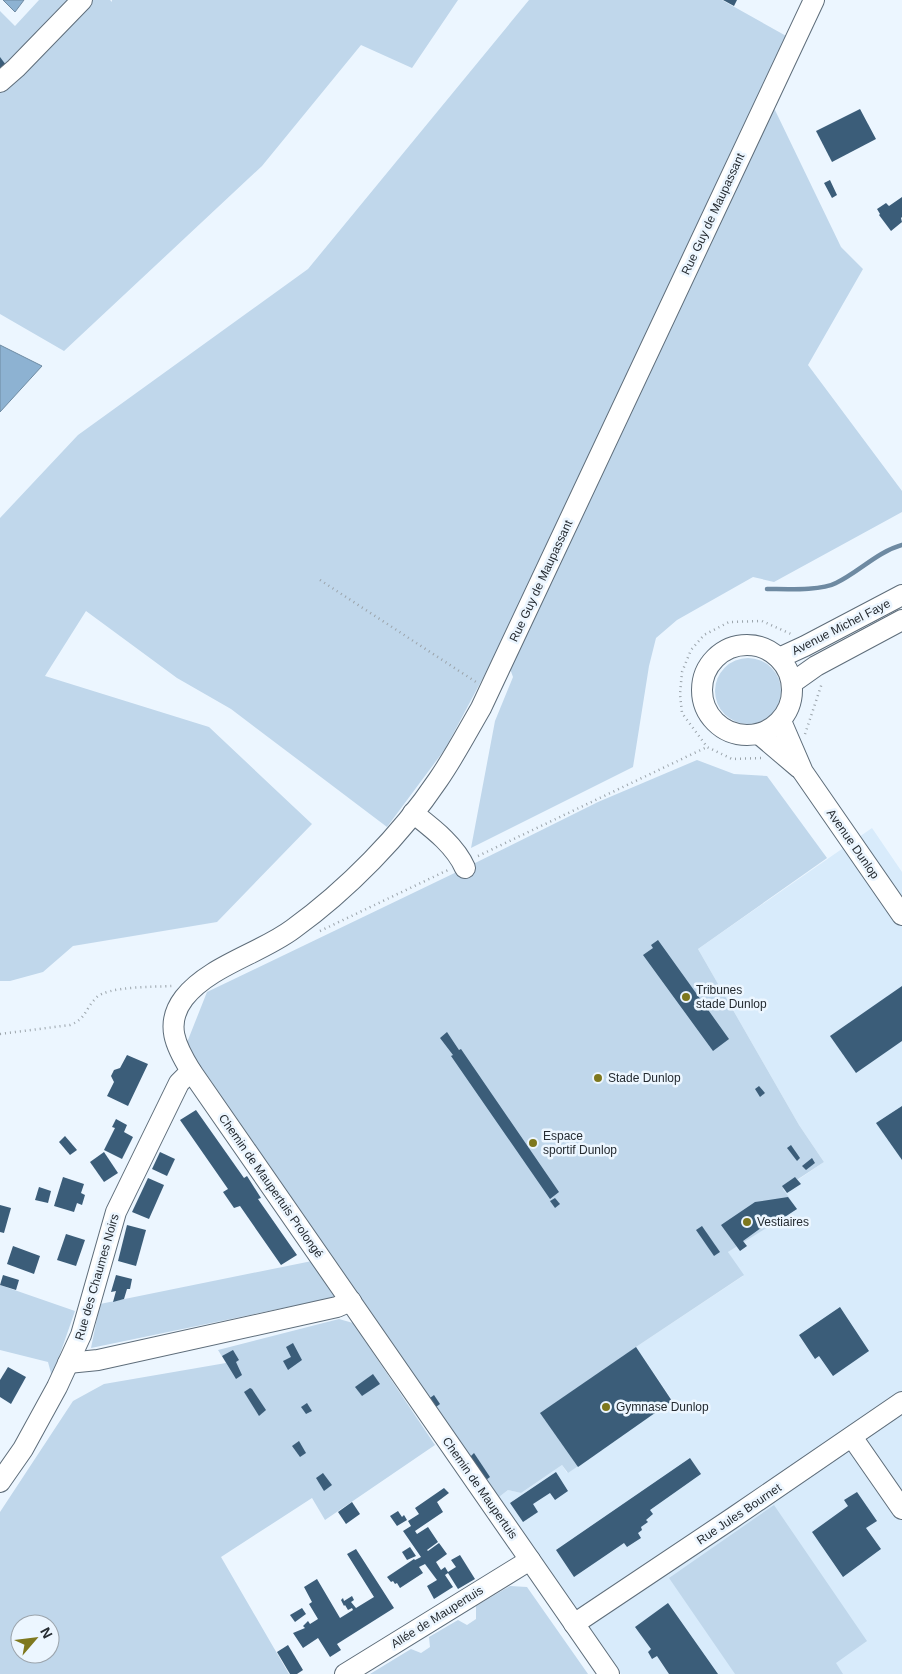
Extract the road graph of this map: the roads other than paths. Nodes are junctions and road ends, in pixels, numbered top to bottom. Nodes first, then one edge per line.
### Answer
1 (82, 0) edge
2 (814, 0) edge
3 (0, 82) edge
4 (902, 595) edge
5 (902, 620) edge
6 (779, 658) junction
7 (792, 682) junction
8 (781, 721) junction
9 (759, 734) junction
10 (804, 772) junction
11 (413, 813) junction
12 (465, 868) dead end
13 (902, 915) edge
14 (190, 1071) junction
15 (351, 1301) junction
16 (68, 1363) junction
17 (902, 1402) edge
18 (852, 1436) junction
19 (0, 1482) edge
20 (902, 1509) edge
21 (530, 1560) junction
22 (574, 1624) junction
23 (345, 1674) edge
24 (609, 1674) edge

1 - 3 street
2 - 11 street, Rue Guy de Maupassant
4 - 6 street, Avenue Michel Faye
5 - 7 street, Avenue Michel Faye
6 - 7 street
6 - 9 street
7 - 8 street
8 - 9 street
8 - 10 street, Avenue Dunlop
9 - 10 street, Avenue Dunlop
10 - 13 street, Avenue Dunlop
11 - 12 street
11 - 14 street, Rue Guy de Maupassant
14 - 15 street, Chemin de Maupertuis Prolongé
14 - 16 street, Rue des Chaumes Noirs
15 - 16 street
15 - 21 street, Chemin de Maupertuis
16 - 19 street, Rue des Chaumes Noirs
17 - 18 street, Rue Jules Bournet
18 - 20 street
18 - 22 street, Rue Jules Bournet
21 - 22 street, Chemin de Maupertuis
21 - 23 street, Allée de Maupertuis
22 - 24 street, Chemin de Maupertuis

